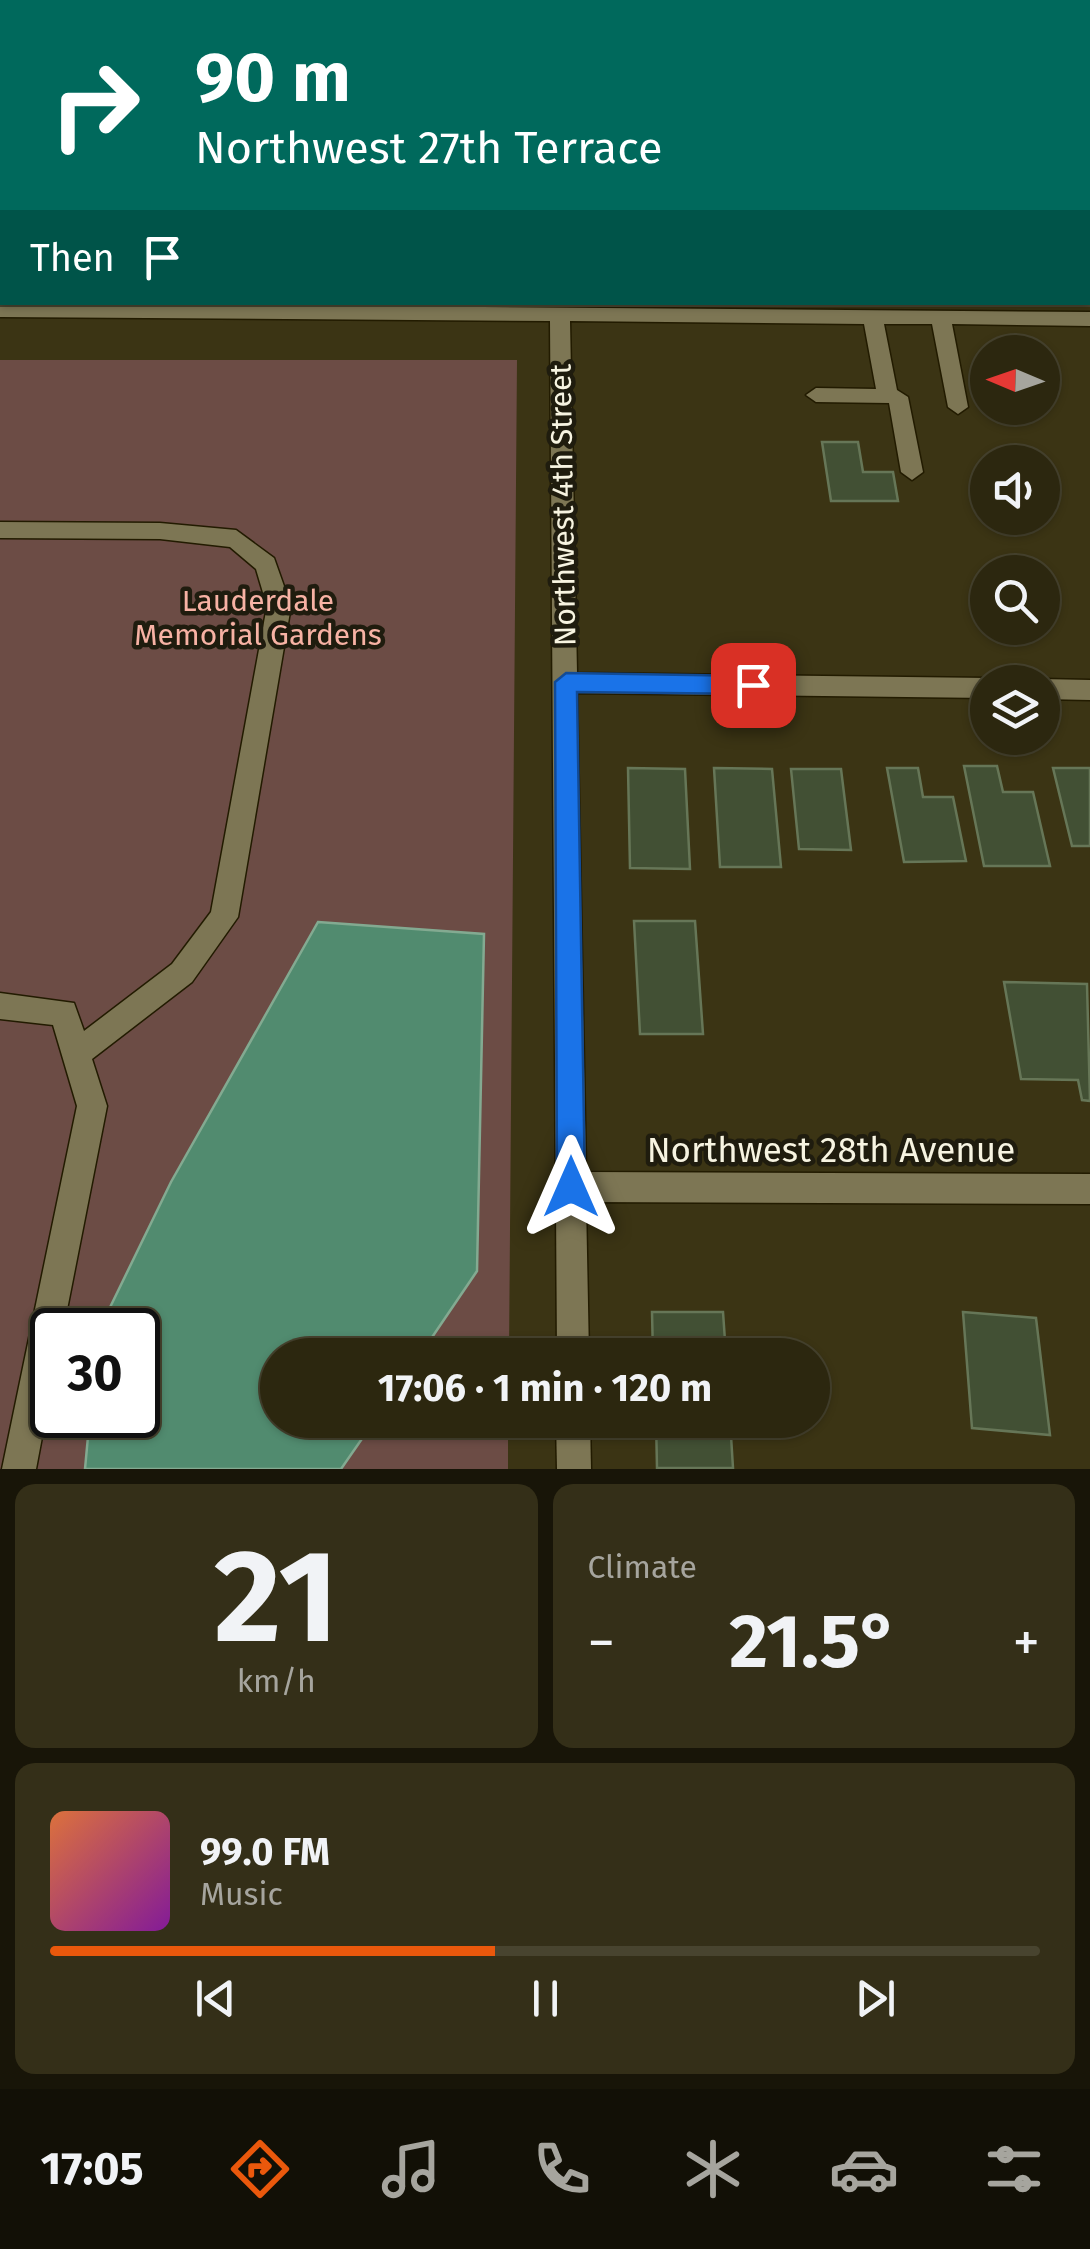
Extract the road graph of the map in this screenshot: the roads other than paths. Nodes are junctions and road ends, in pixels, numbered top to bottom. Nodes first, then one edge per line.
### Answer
1 (78, 307) edge
2 (514, 308) edge
3 (0, 310) edge
4 (1063, 311) edge
5 (560, 314) junction
6 (1090, 315) edge
7 (873, 317) junction
8 (941, 318) junction
9 (816, 394) dead end
10 (888, 396) junction
11 (958, 406) dead end
12 (912, 472) dead end
13 (0, 530) edge
14 (566, 682) junction
15 (970, 688) edge
16 (1060, 689) edge
17 (1090, 690) edge
18 (0, 1006) edge
19 (76, 1054) junction
20 (571, 1187) junction
21 (1090, 1189) edge
22 (572, 1338) edge
23 (573, 1438) edge
24 (18, 1469) edge
25 (574, 1469) edge

1 - 2 street
1 - 3 street
2 - 5 street
4 - 6 street
4 - 8 street
5 - 7 street
5 - 14 street, Northwest 4th Street
7 - 8 street
7 - 10 street
8 - 11 street
9 - 10 street
10 - 12 street
13 - 19 street
14 - 15 street
14 - 20 street, Northwest 4th Street
16 - 17 street
18 - 19 street
19 - 24 street
20 - 21 street, Northwest 28th Avenue
20 - 22 street, Northwest 4th Street
23 - 25 street

